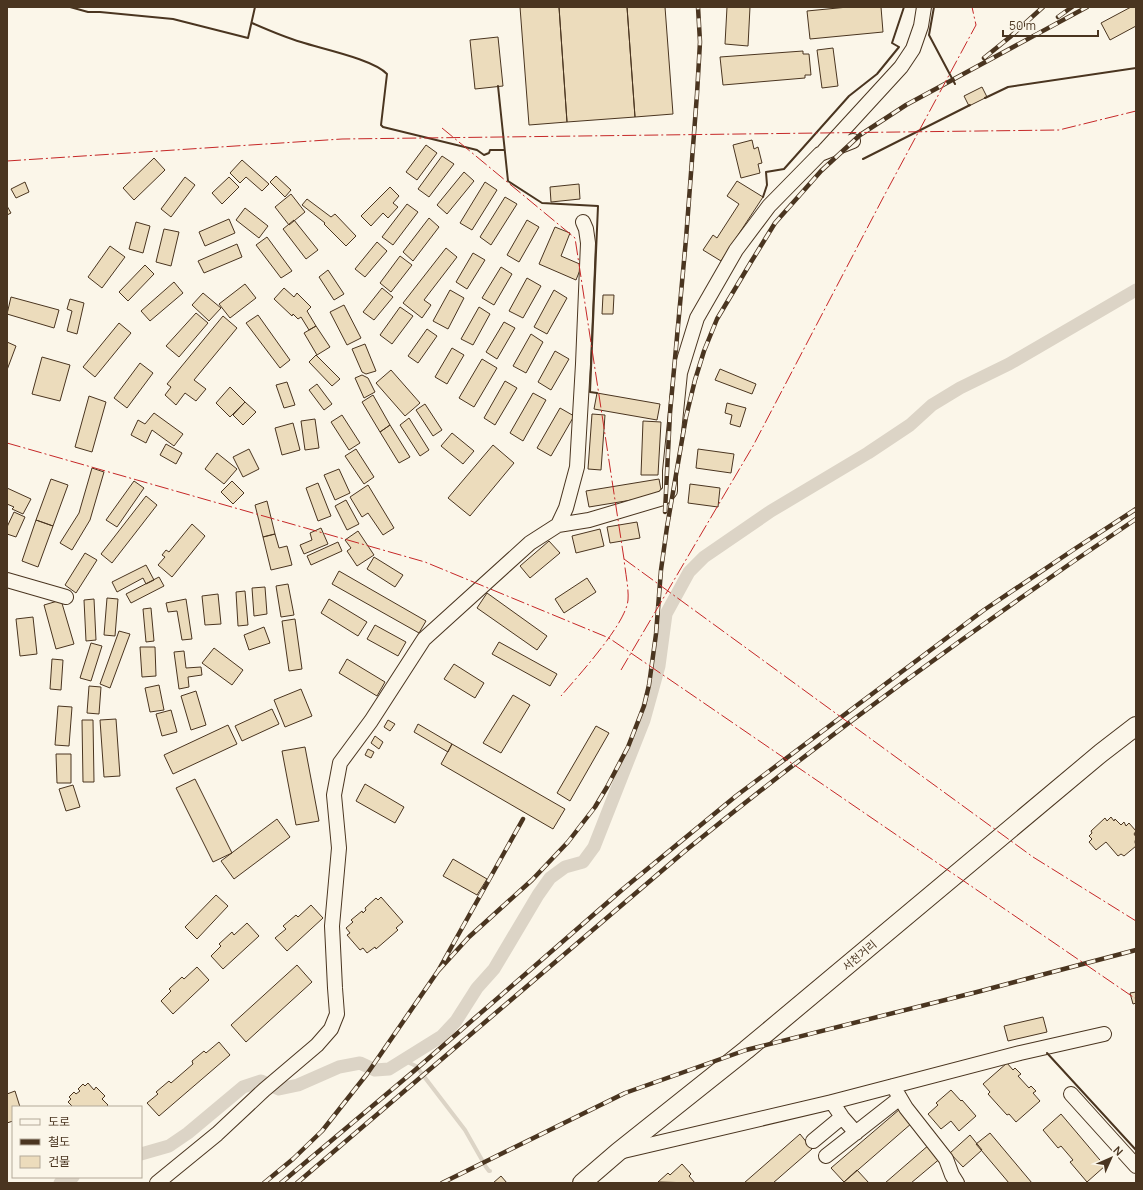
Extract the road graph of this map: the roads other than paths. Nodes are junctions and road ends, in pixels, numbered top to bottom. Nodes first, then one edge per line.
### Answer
1 (924, 7) edge
2 (853, 141) dead end
3 (820, 154) junction
4 (583, 222) dead end
5 (558, 525) junction
6 (7, 580) edge
7 (66, 597) dead end
8 (1136, 726) edge
9 (1104, 1034) dead end
10 (897, 1092) junction
11 (1071, 1094) dead end
12 (832, 1102) junction
13 (842, 1117) junction
14 (824, 1132) junction
15 (856, 1133) junction
16 (813, 1141) dead end
17 (838, 1147) junction
18 (618, 1152) junction
19 (826, 1156) dead end
20 (1136, 1166) edge
21 (157, 1183) edge
22 (582, 1183) edge
23 (957, 1183) edge

1 - 3 street
2 - 3 street
3 - 5 street
4 - 5 street
5 - 21 street
6 - 7 street
8 - 18 main road, 서천거리
9 - 10 street
10 - 12 street
10 - 15 street
10 - 23 street
11 - 20 street
12 - 13 street
12 - 18 street
13 - 14 street
13 - 15 street
14 - 16 street
14 - 17 street
15 - 17 street
17 - 19 street
18 - 22 main road, 서천거리

